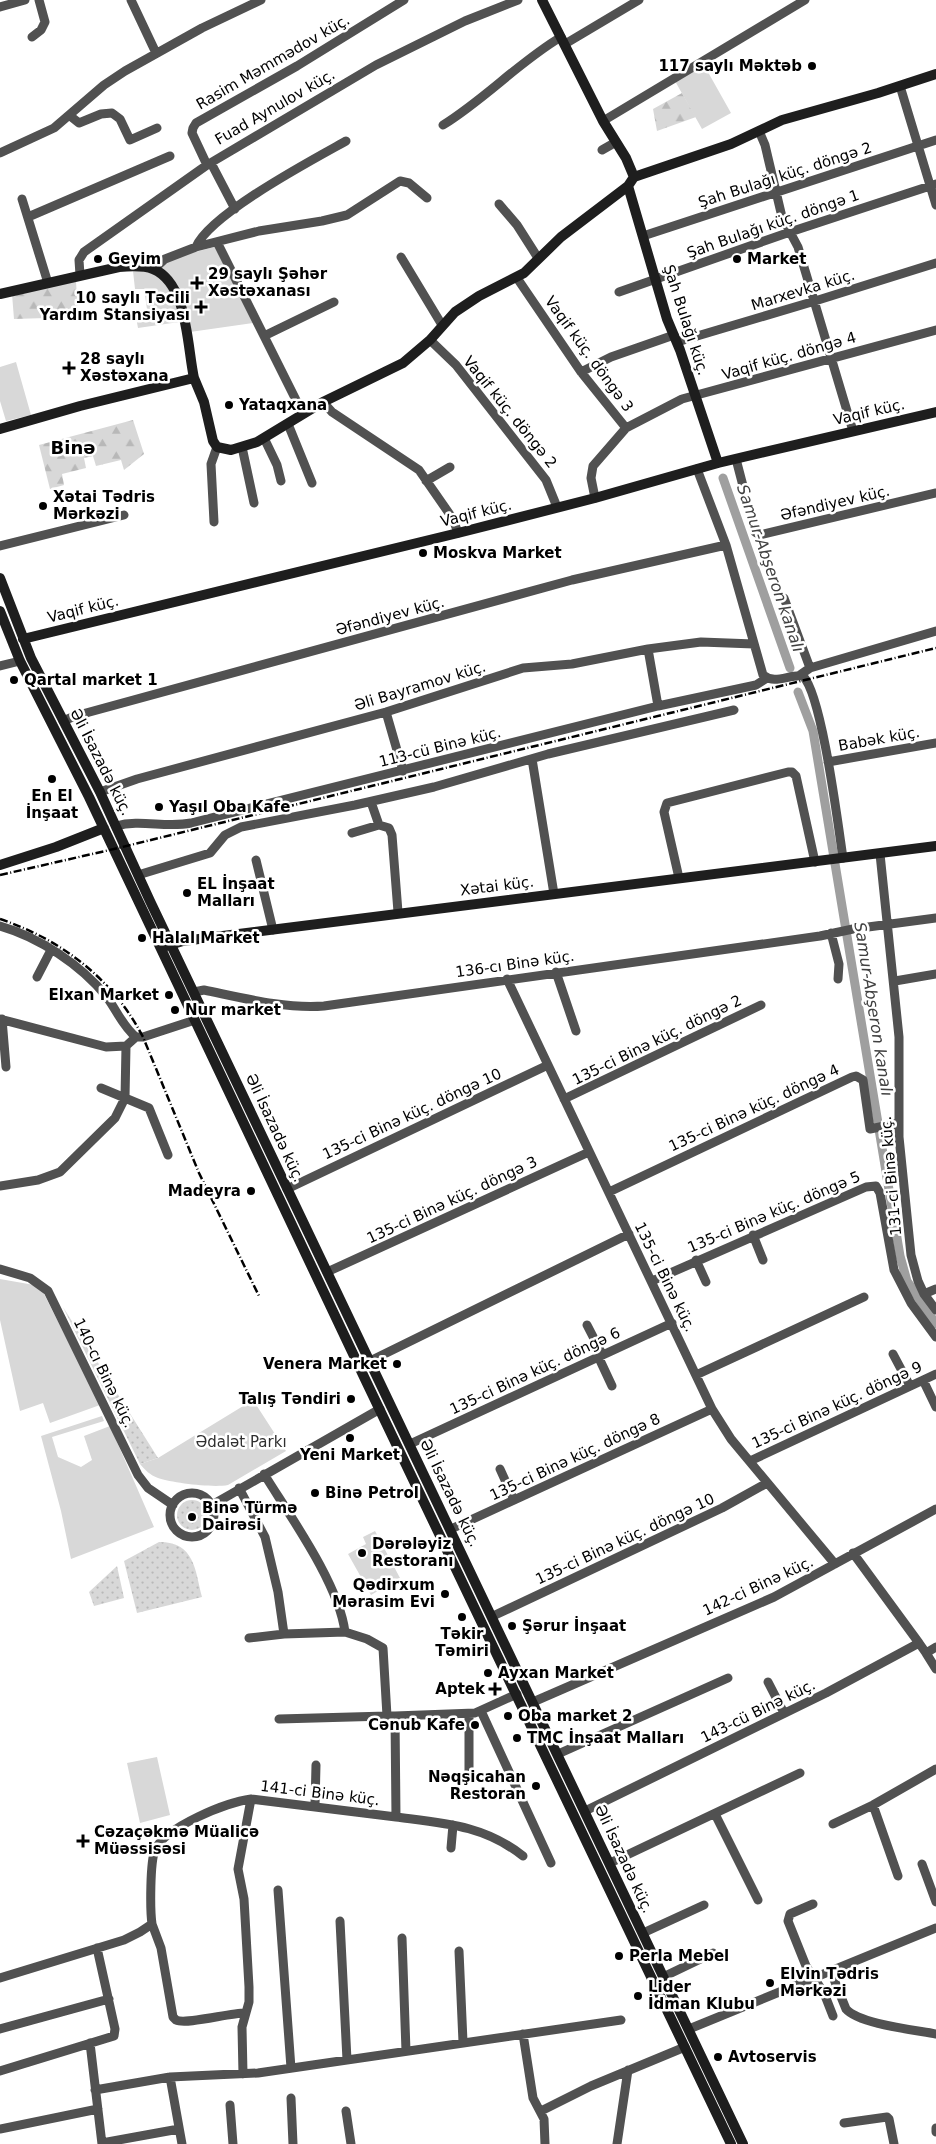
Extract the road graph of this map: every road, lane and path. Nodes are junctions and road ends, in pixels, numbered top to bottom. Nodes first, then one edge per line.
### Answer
1 (25, 0) edge
2 (38, 0) edge
3 (131, 0) edge
4 (261, 0) edge
5 (404, 0) edge
6 (518, 0) edge
7 (542, 0) edge
8 (639, 0) edge
9 (805, 0) edge
10 (15, 1) edge
11 (0, 8) edge
12 (32, 37) dead end
13 (563, 41) junction
14 (156, 53) junction
15 (936, 74) edge
16 (900, 86) junction
17 (69, 115) junction
18 (603, 121) junction
19 (443, 125) dead end
20 (158, 128) dead end
21 (759, 132) junction
22 (936, 140) edge
23 (346, 141) dead end
24 (616, 142) junction
25 (917, 146) junction
26 (602, 150) dead end
27 (0, 153) edge
28 (170, 156) dead end
29 (209, 164) junction
30 (630, 182) junction
31 (933, 185) edge
32 (776, 194) junction
33 (427, 198) dead end
34 (22, 199) dead end
35 (499, 204) dead end
36 (936, 205) edge
37 (235, 209) junction
38 (28, 218) junction
39 (790, 232) junction
40 (643, 236) junction
41 (217, 242) junction
42 (196, 247) junction
43 (401, 258) dead end
44 (538, 258) junction
45 (936, 263) edge
46 (154, 269) junction
47 (80, 275) junction
48 (517, 278) junction
49 (656, 278) junction
50 (48, 282) junction
51 (619, 292) dead end
52 (0, 294) edge
53 (815, 301) junction
54 (334, 302) dead end
55 (442, 325) junction
56 (936, 330) edge
57 (264, 336) junction
58 (675, 338) junction
59 (430, 340) junction
60 (832, 358) junction
61 (581, 372) junction
62 (194, 378) junction
63 (696, 396) junction
64 (323, 402) junction
65 (936, 412) edge
66 (303, 414) junction
67 (288, 424) junction
68 (626, 428) junction
69 (0, 429) edge
70 (853, 431) junction
71 (264, 438) junction
72 (217, 447) junction
73 (242, 447) junction
74 (736, 459) junction
75 (718, 463) junction
76 (450, 467) dead end
77 (697, 469) junction
78 (281, 481) dead end
79 (426, 481) junction
80 (312, 484) dead end
81 (936, 493) edge
82 (596, 498) junction
83 (254, 503) dead end
84 (557, 508) junction
85 (124, 515) dead end
86 (214, 522) dead end
87 (458, 533) junction
88 (726, 544) junction
89 (0, 546) edge
90 (0, 578) edge
91 (784, 598) dead end
92 (0, 612) edge
93 (936, 631) edge
94 (23, 639) junction
95 (754, 644) junction
96 (648, 649) junction
97 (20, 661) junction
98 (0, 666) edge
99 (810, 668) junction
100 (800, 675) junction
101 (766, 678) junction
102 (658, 706) junction
103 (734, 710) dead end
104 (386, 712) junction
105 (63, 721) junction
106 (936, 743) edge
107 (532, 759) junction
108 (828, 762) junction
109 (403, 771) junction
110 (100, 792) junction
111 (371, 802) junction
112 (379, 825) junction
113 (116, 826) junction
114 (104, 828) junction
115 (352, 833) dead end
116 (936, 846) edge
117 (880, 854) junction
118 (843, 858) junction
119 (256, 860) dead end
120 (815, 862) junction
121 (0, 865) edge
122 (138, 875) junction
123 (679, 878) junction
124 (554, 894) junction
125 (398, 912) junction
126 (936, 918) edge
127 (887, 924) junction
128 (0, 926) edge
129 (273, 930) junction
130 (836, 932) junction
131 (171, 944) junction
132 (161, 948) junction
133 (51, 950) junction
134 (556, 972) junction
135 (936, 974) edge
136 (37, 977) dead end
137 (507, 979) junction
138 (838, 979) dead end
139 (895, 981) junction
140 (194, 992) junction
141 (761, 1005) dead end
142 (1, 1019) edge
143 (195, 1020) junction
144 (576, 1030) dead end
145 (136, 1037) junction
146 (126, 1046) junction
147 (548, 1065) junction
148 (6, 1067) dead end
149 (102, 1088) dead end
150 (125, 1098) junction
151 (564, 1099) junction
152 (899, 1123) junction
153 (589, 1152) junction
154 (168, 1155) dead end
155 (0, 1186) edge
156 (287, 1189) junction
157 (609, 1192) junction
158 (629, 1234) junction
159 (752, 1235) junction
160 (696, 1260) junction
161 (763, 1260) dead end
162 (0, 1269) edge
163 (327, 1272) junction
164 (652, 1281) junction
165 (706, 1282) dead end
166 (936, 1289) edge
167 (924, 1294) junction
168 (864, 1297) dead end
169 (936, 1310) edge
170 (672, 1323) junction
171 (587, 1325) dead end
172 (936, 1337) edge
173 (893, 1354) dead end
174 (600, 1355) junction
175 (370, 1361) junction
176 (936, 1374) edge
177 (696, 1375) junction
178 (923, 1380) junction
179 (612, 1386) dead end
180 (910, 1386) junction
181 (391, 1404) junction
182 (936, 1407) edge
183 (380, 1409) junction
184 (712, 1409) junction
185 (410, 1444) junction
186 (750, 1462) junction
187 (500, 1469) dead end
188 (264, 1474) junction
189 (767, 1482) junction
190 (239, 1488) junction
191 (514, 1500) junction
192 (173, 1505) junction
193 (212, 1505) junction
194 (936, 1508) edge
195 (451, 1529) junction
196 (853, 1553) junction
197 (835, 1564) junction
198 (493, 1616) junction
199 (345, 1632) junction
200 (284, 1634) junction
201 (250, 1638) dead end
202 (919, 1643) junction
203 (936, 1647) edge
204 (926, 1653) junction
205 (936, 1669) edge
206 (728, 1678) dead end
207 (768, 1682) dead end
208 (527, 1690) junction
209 (517, 1694) junction
210 (533, 1702) junction
211 (523, 1706) junction
212 (481, 1711) junction
213 (469, 1714) junction
214 (784, 1714) junction
215 (391, 1716) junction
216 (279, 1719) dead end
217 (558, 1754) junction
218 (316, 1765) dead end
219 (936, 1769) edge
220 (800, 1773) dead end
221 (469, 1774) dead end
222 (251, 1798) junction
223 (873, 1805) junction
224 (315, 1806) junction
225 (585, 1812) junction
226 (715, 1814) junction
227 (396, 1817) junction
228 (833, 1824) dead end
229 (453, 1825) junction
230 (451, 1848) dead end
231 (523, 1856) dead end
232 (551, 1862) dead end
233 (610, 1864) junction
234 (922, 1864) dead end
235 (898, 1876) dead end
236 (278, 1890) dead end
237 (758, 1900) dead end
238 (936, 1902) edge
239 (813, 1904) dead end
240 (704, 1905) dead end
241 (340, 1921) dead end
242 (152, 1924) junction
243 (936, 1928) edge
244 (643, 1933) junction
245 (402, 1938) dead end
246 (97, 1948) junction
247 (458, 1951) dead end
248 (713, 1953) dead end
249 (830, 1972) junction
250 (663, 1977) junction
251 (0, 1978) edge
252 (815, 1979) junction
253 (109, 1999) junction
254 (245, 2013) junction
255 (833, 2016) dead end
256 (620, 2020) dead end
257 (0, 2029) edge
258 (689, 2029) junction
259 (678, 2033) junction
260 (523, 2034) junction
261 (936, 2034) edge
262 (463, 2042) junction
263 (695, 2043) junction
264 (90, 2044) junction
265 (685, 2047) junction
266 (406, 2052) junction
267 (347, 2060) junction
268 (291, 2068) junction
269 (628, 2070) junction
270 (0, 2071) edge
271 (243, 2074) junction
272 (170, 2077) junction
273 (96, 2090) junction
274 (291, 2098) dead end
275 (230, 2106) dead end
276 (98, 2109) junction
277 (346, 2111) dead end
278 (541, 2111) junction
279 (844, 2123) dead end
280 (0, 2129) edge
281 (179, 2129) junction
282 (102, 2143) edge
283 (182, 2144) edge
284 (233, 2144) edge
285 (293, 2144) edge
286 (351, 2144) edge
287 (545, 2144) edge
288 (617, 2144) edge
289 (731, 2144) edge
290 (743, 2144) edge
291 (894, 2144) edge

1 - 10 street
2 - 12 street
3 - 14 street
4 - 14 street
5 - 29 street, Rasim Məmmədov küç.
6 - 29 street, Fuad Aynulov küç.
7 - 13 street, Şah Bulağı küç.
8 - 13 street
9 - 18 street
10 - 11 street
13 - 18 street, Şah Bulağı küç.
13 - 19 street
14 - 17 street
15 - 16 street
16 - 21 street
16 - 25 street
17 - 20 street
17 - 27 street
18 - 24 street, Şah Bulağı küç.
21 - 30 street
21 - 32 street
22 - 25 street, Şah Bulağı küç. döngə 2
23 - 37 street
24 - 26 street
24 - 30 street, Şah Bulağı küç.
25 - 31 street
25 - 32 street, Şah Bulağı küç. döngə 2
28 - 38 street
29 - 37 street, Rasim Məmmədov küç.
29 - 47 street, Fuad Aynulov küç.
30 - 40 street, Şah Bulağı küç.
30 - 44 street
31 - 36 street
31 - 39 street, Şah Bulağı küç. döngə 1
32 - 39 street
32 - 40 street, Şah Bulağı küç. döngə 2
33 - 41 street
34 - 38 street
35 - 44 street
37 - 42 street
38 - 50 street
39 - 49 street, Şah Bulağı küç. döngə 1
39 - 53 street
40 - 49 street, Şah Bulağı küç.
41 - 42 street
41 - 57 street
42 - 46 street
43 - 55 street
44 - 48 street
45 - 53 street, Marxevka küç.
46 - 47 street
46 - 62 street
47 - 50 street
48 - 55 street
48 - 61 street, Vaqif küç. döngə 3
49 - 51 street, Şah Bulağı küç. döngə 1
49 - 58 street, Şah Bulağı küç.
50 - 52 street
53 - 58 street, Marxevka küç.
53 - 60 street
54 - 57 street
55 - 59 street
56 - 60 street, Vaqif küç. döngə 4
57 - 66 street
58 - 61 street, Marxevka küç.
58 - 63 street, Şah Bulağı küç.
59 - 64 street
59 - 84 street, Vaqif küç. döngə 2
60 - 63 street, Vaqif küç. döngə 4
60 - 70 street
61 - 68 street, Vaqif küç. döngə 3
62 - 69 street
62 - 72 street
63 - 68 street, Vaqif küç. döngə 4
63 - 75 street, Şah Bulağı küç.
64 - 66 street
64 - 79 street
65 - 70 street, Vaqif küç.
66 - 67 street
67 - 71 street
67 - 80 street
68 - 82 street, Vaqif küç. döngə 3
70 - 74 street, Vaqif küç.
71 - 73 street
71 - 78 street
72 - 73 street
72 - 86 street
73 - 83 street
74 - 75 street, Vaqif küç.
74 - 81 street, Əfəndiyev küç.
75 - 77 street, Vaqif küç.
76 - 79 street
77 - 82 street, Vaqif küç.
77 - 88 street
79 - 87 street
82 - 84 street, Vaqif küç.
84 - 87 street, Vaqif küç.
85 - 89 street
87 - 94 street, Vaqif küç.
88 - 95 street
88 - 105 street, Əfəndiyev küç.
90 - 94 street, Əli İsazadə küç.
91 - 99 street
92 - 97 street, Əli İsazadə küç.
93 - 99 street
94 - 105 street, Əli İsazadə küç.
95 - 96 street, Əli Bayramov küç.
95 - 101 street
96 - 102 street
96 - 104 street, Əli Bayramov küç.
97 - 98 street
97 - 114 street, Əli İsazadə küç.
99 - 100 street
100 - 101 street
100 - 108 street
101 - 102 street, 113-cü Binə küç.
102 - 109 street, 113-cü Binə küç.
103 - 107 street
104 - 109 street
104 - 110 street, Əli Bayramov küç.
105 - 110 street, Əli İsazadə küç.
106 - 108 street, Babək küç.
107 - 111 street
107 - 124 street
108 - 118 street
109 - 113 street, 113-cü Binə küç.
110 - 113 street, Əli İsazadə küç.
111 - 112 street
111 - 122 street
112 - 115 street
112 - 125 street
113 - 122 street, Əli İsazadə küç.
114 - 121 street
114 - 132 street, Əli İsazadə küç.
116 - 117 street
117 - 118 street
117 - 127 street, 131-ci Binə küç.
118 - 120 street, Xətai küç.
119 - 129 street
120 - 123 street, Xətai küç.
120 - 123 street
122 - 131 street, Əli İsazadə küç.
123 - 124 street, Xətai küç.
124 - 125 street, Xətai küç.
125 - 129 street, Xətai küç.
126 - 127 street, 136-cı Binə küç.
127 - 130 street, 136-cı Binə küç.
127 - 139 street, 131-ci Binə küç.
128 - 133 street
129 - 131 street, Xətai küç.
130 - 134 street, 136-cı Binə küç.
130 - 138 street
131 - 132 street, Xətai küç.
131 - 140 street, Əli İsazadə küç.
132 - 143 street, Əli İsazadə küç.
133 - 136 street
133 - 145 street
134 - 137 street, 136-cı Binə küç.
134 - 144 street
135 - 139 street
137 - 140 street, 136-cı Binə küç.
137 - 147 street, 135-ci Binə küç.
139 - 152 street, 131-ci Binə küç.
140 - 156 street, Əli İsazadə küç.
141 - 151 street, 135-ci Binə küç. döngə 2
142 - 146 street
142 - 148 street
143 - 145 street
143 - 183 street, Əli İsazadə küç.
145 - 146 street
146 - 150 street
147 - 151 street, 135-ci Binə küç.
147 - 156 street, 135-ci Binə küç. döngə 10
149 - 150 street
150 - 154 street
150 - 155 street
151 - 153 street, 135-ci Binə küç.
152 - 157 street, 135-ci Binə küç. döngə 4
152 - 167 street, 131-ci Binə küç.
153 - 157 street, 135-ci Binə küç.
153 - 163 street, 135-ci Binə küç. döngə 3
156 - 163 street, Əli İsazadə küç.
157 - 158 street, 135-ci Binə küç.
158 - 164 street, 135-ci Binə küç.
158 - 175 street
159 - 160 street, 135-ci Binə küç. döngə 5
159 - 161 street
159 - 172 street, 135-ci Binə küç. döngə 5
160 - 164 street, 135-ci Binə küç. döngə 5
160 - 165 street
162 - 192 street, 140-cı Binə küç.
163 - 175 street, Əli İsazadə küç.
164 - 170 street, 135-ci Binə küç.
166 - 167 street
167 - 169 street, 131-ci Binə küç.
168 - 177 street
170 - 174 street, 135-ci Binə küç. döngə 6
170 - 177 street, 135-ci Binə küç.
171 - 174 street
173 - 180 street
174 - 179 street
174 - 185 street, 135-ci Binə küç. döngə 6
175 - 181 street, Əli İsazadə küç.
176 - 178 street, 135-ci Binə küç. döngə 9
177 - 184 street, 135-ci Binə küç.
178 - 180 street, 135-ci Binə küç. döngə 9
178 - 182 street
180 - 186 street, 135-ci Binə küç. döngə 9
181 - 183 street
181 - 185 street, Əli İsazadə küç.
183 - 188 street
183 - 209 street, Əli İsazadə küç.
184 - 186 street, 135-ci Binə küç.
184 - 191 street, 135-ci Binə küç. döngə 8
185 - 195 street, Əli İsazadə küç.
186 - 189 street, 135-ci Binə küç.
187 - 191 street
188 - 190 street
188 - 199 street
189 - 197 street, 135-ci Binə küç.
189 - 198 street, 135-ci Binə küç. döngə 10
190 - 193 street
190 - 200 street
191 - 195 street, 135-ci Binə küç. döngə 8
192 - 193 street
192 - 193 street
194 - 196 street, 142-ci Binə küç.
195 - 198 street, Əli İsazadə küç.
196 - 197 street, 142-ci Binə küç.
196 - 202 street
197 - 210 street, 142-ci Binə küç.
198 - 208 street, Əli İsazadə küç.
199 - 200 street
199 - 215 street, 141-ci Binə küç.
200 - 201 street
202 - 204 street
202 - 214 street, 143-cü Binə küç.
203 - 204 street
204 - 205 street
206 - 217 street
207 - 214 street
208 - 209 street
208 - 210 street, Əli İsazadə küç.
209 - 211 street, Əli İsazadə küç.
209 - 212 street
210 - 211 street
210 - 217 street, Əli İsazadə küç.
211 - 259 street, Əli İsazadə küç.
212 - 213 street
212 - 232 street
213 - 215 street
213 - 221 street
214 - 225 street, 143-cü Binə küç.
215 - 216 street
215 - 227 street, 141-ci Binə küç.
217 - 225 street, Əli İsazadə küç.
218 - 224 street
219 - 223 street
220 - 226 street
222 - 224 street, 141-ci Binə küç.
222 - 242 street, 141-ci Binə küç.
222 - 254 street
223 - 228 street
223 - 235 street
224 - 227 street, 141-ci Binə küç.
225 - 233 street, Əli İsazadə küç.
226 - 233 street
226 - 237 street
227 - 229 street
229 - 230 street
229 - 231 street
233 - 244 street, Əli İsazadə küç.
234 - 238 street
236 - 268 street
239 - 252 street
240 - 244 street
241 - 267 street
242 - 246 street
242 - 254 street
243 - 249 street
244 - 250 street, Əli İsazadə küç.
245 - 266 street
246 - 251 street
246 - 253 street
247 - 262 street
248 - 250 street
249 - 252 street
249 - 261 street
250 - 258 street, Əli İsazadə küç.
252 - 255 street
252 - 258 street
253 - 257 street
253 - 264 street
254 - 271 street
256 - 260 street
258 - 259 street
258 - 263 street, Əli İsazadə küç.
259 - 265 street, Əli İsazadə küç.
260 - 262 street
260 - 278 street
262 - 266 street
263 - 265 street
263 - 290 street
264 - 270 street
264 - 273 street
265 - 269 street
265 - 289 street
266 - 267 street
267 - 268 street
268 - 271 street
269 - 278 street
269 - 288 street
271 - 272 street
272 - 273 street
272 - 281 street
273 - 276 street
274 - 285 street
275 - 284 street
276 - 280 street
276 - 282 street
277 - 286 street
278 - 287 street
279 - 291 street
281 - 282 street
281 - 283 street

